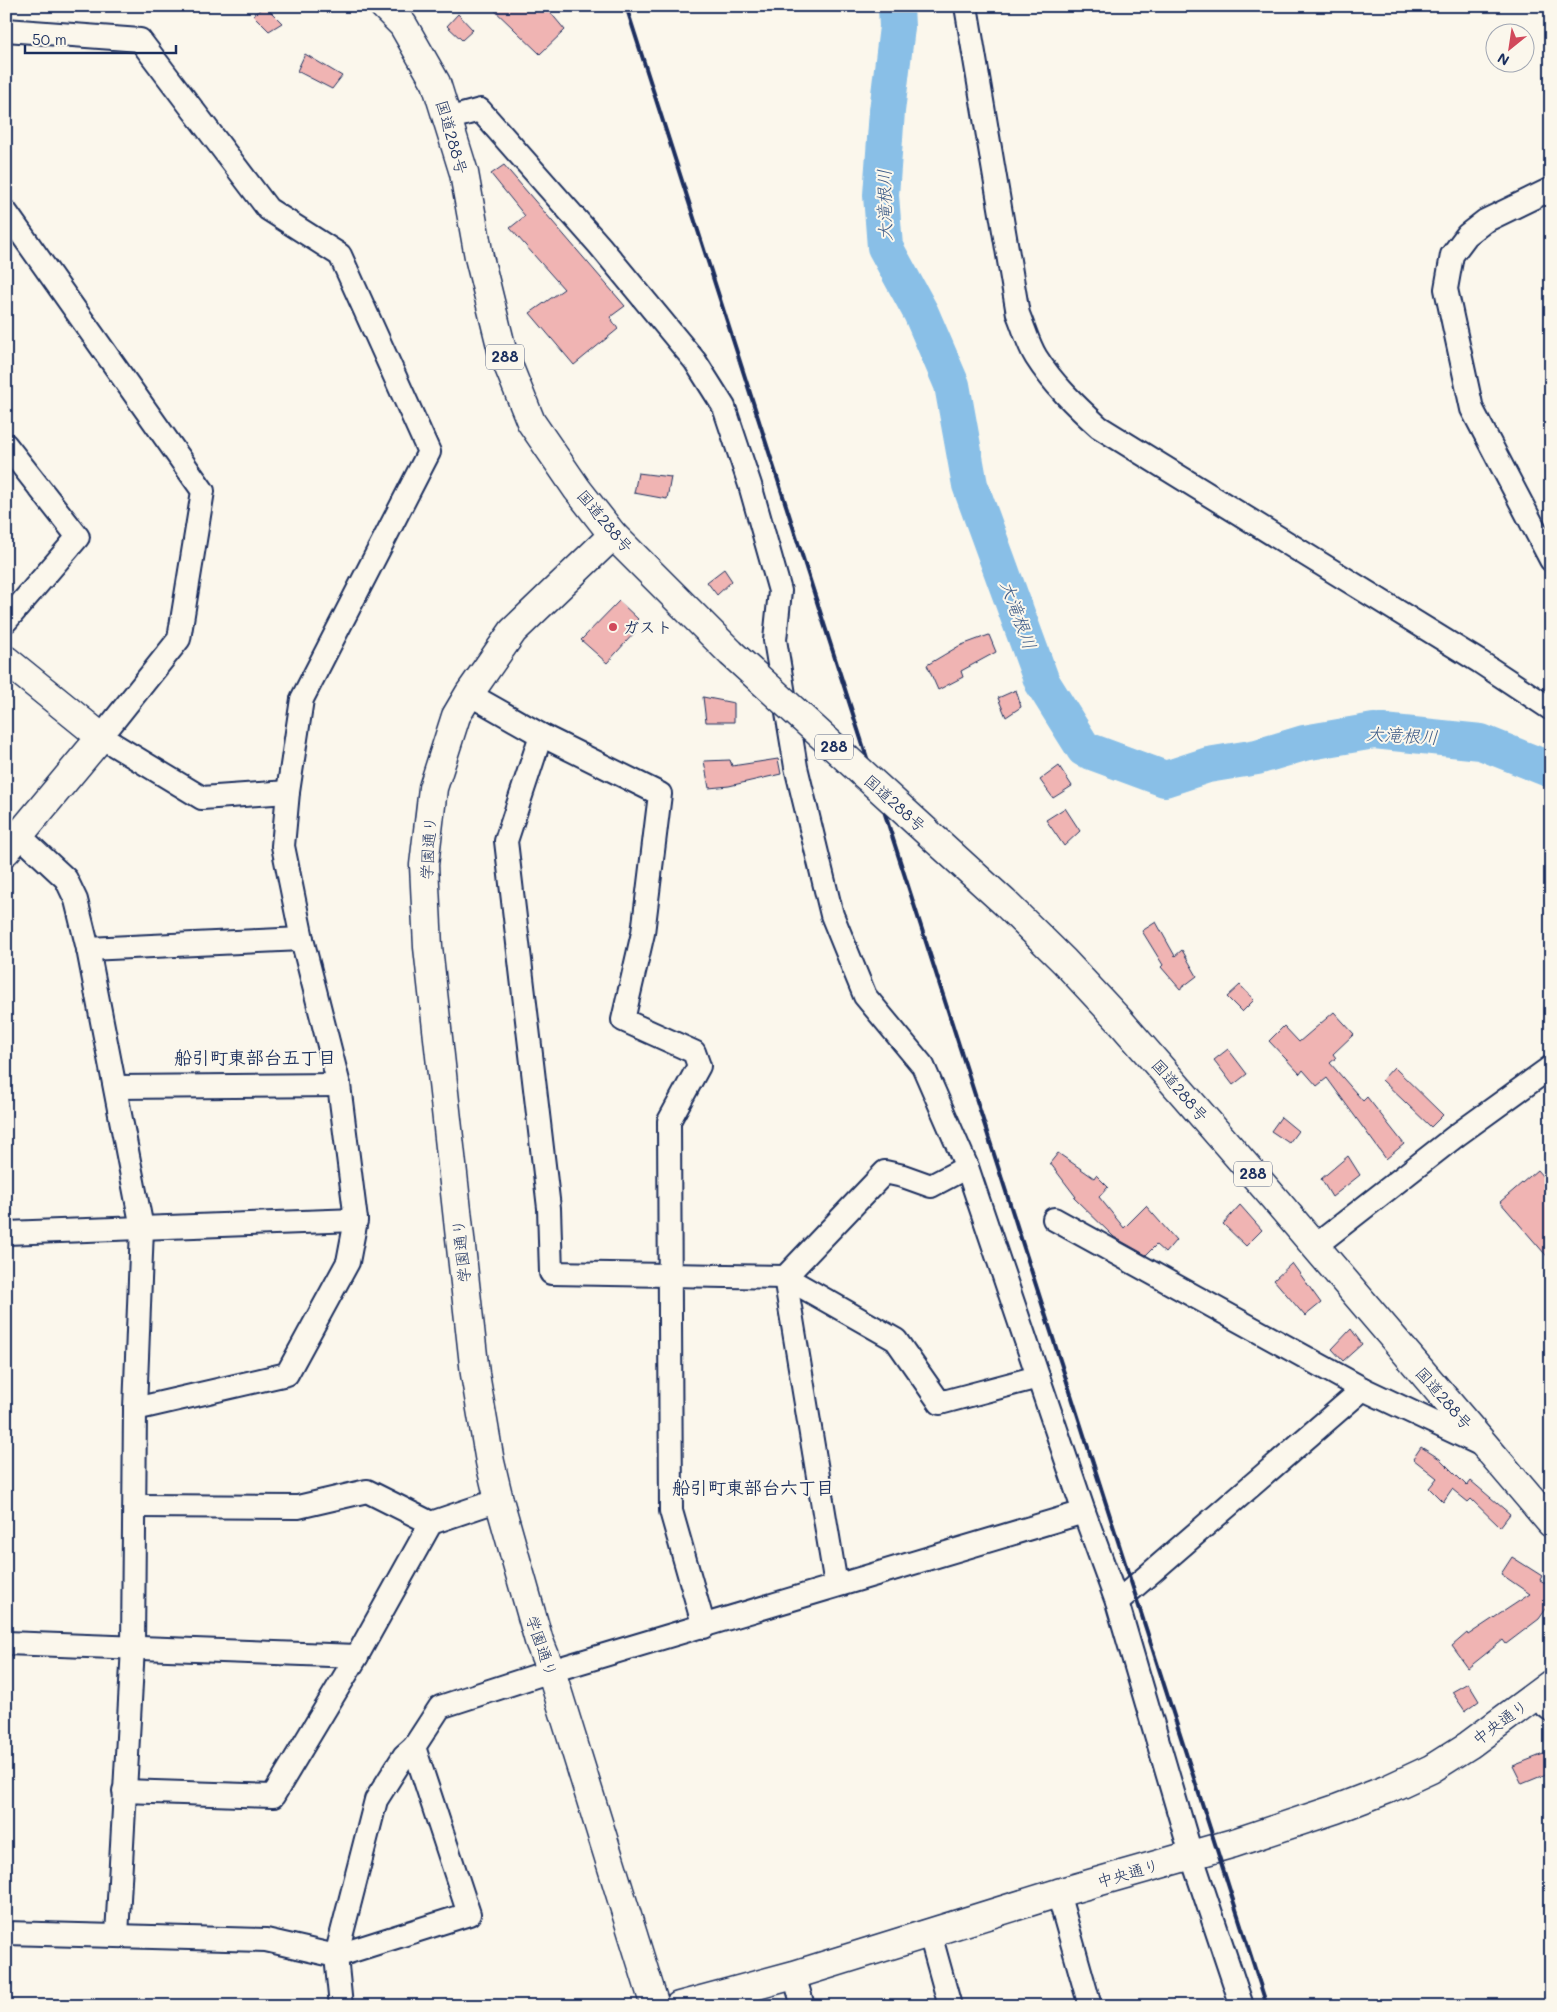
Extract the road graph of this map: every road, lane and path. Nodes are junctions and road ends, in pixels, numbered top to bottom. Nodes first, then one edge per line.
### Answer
1 (384, 6) edge
2 (966, 6) edge
3 (6, 30) edge
4 (448, 119) junction
5 (1551, 189) edge
6 (6, 212) edge
7 (6, 445) edge
8 (613, 535) junction
9 (1551, 560) edge
10 (6, 621) edge
11 (6, 660) edge
12 (470, 694) junction
13 (1551, 709) edge
14 (541, 735) junction
15 (102, 737) junction
16 (288, 792) junction
17 (13, 844) edge
18 (302, 939) junction
19 (88, 949) junction
20 (1551, 1067) edge
21 (339, 1085) junction
22 (116, 1087) junction
23 (967, 1167) junction
24 (1054, 1219) dead end
25 (356, 1220) junction
26 (142, 1228) junction
27 (6, 1233) edge
28 (1315, 1246) junction
29 (670, 1274) junction
30 (785, 1277) junction
31 (1038, 1377) junction
32 (1363, 1389) junction
33 (135, 1409) junction
34 (1486, 1447) junction
35 (499, 1500) junction
36 (135, 1506) junction
37 (1084, 1512) junction
38 (431, 1523) junction
39 (1551, 1523) edge
40 (836, 1585) junction
41 (1118, 1602) junction
42 (704, 1627) junction
43 (6, 1643) edge
44 (133, 1647) junction
45 (357, 1656) junction
46 (551, 1671) junction
47 (1545, 1697) edge
48 (414, 1747) junction
49 (124, 1791) junction
50 (1191, 1854) junction
51 (1058, 1893) junction
52 (6, 1933) edge
53 (930, 1934) junction
54 (117, 1936) junction
55 (336, 1956) junction
56 (794, 1975) junction
57 (341, 2006) edge
58 (655, 2006) edge
59 (679, 2006) edge
60 (803, 2006) edge
61 (950, 2006) edge
62 (1090, 2006) edge
63 (1242, 2006) edge

1 - 4 main road, 国道288号 / 288
2 - 13 street
3 - 16 street
4 - 8 main road, 国道288号 / 288
4 - 23 street
5 - 9 street
6 - 15 street
7 - 10 street
8 - 12 main road, 学園通り
8 - 28 main road, 国道288号 / 288, bridge
11 - 15 main road
12 - 14 street
12 - 35 main road, 学園通り
14 - 29 street
14 - 29 street
15 - 16 street
15 - 17 main road
16 - 18 street
17 - 19 street
18 - 19 street
18 - 21 street
19 - 22 street
20 - 28 street
21 - 22 street
21 - 25 street
22 - 26 street
23 - 30 street
23 - 31 street
24 - 32 street
25 - 26 street
25 - 33 street
26 - 27 street
26 - 33 street
28 - 34 main road, 国道288号 / 288
29 - 30 street
29 - 42 street
30 - 31 street
30 - 40 street
31 - 37 street
32 - 34 street
32 - 41 street
33 - 36 street
34 - 39 main road, 国道288号 / 288
35 - 38 street
35 - 46 main road, 学園通り
36 - 38 street
36 - 44 street
37 - 40 street
37 - 41 street
38 - 45 street
40 - 42 street
41 - 50 street
42 - 46 street
43 - 44 street
44 - 45 street
44 - 49 street
45 - 49 street
46 - 48 street
46 - 58 main road, 学園通り
47 - 50 main road, 中央通り
48 - 55 street
48 - 55 street
49 - 54 street
50 - 51 main road, 中央通り
50 - 63 street
51 - 53 main road, 中央通り
51 - 62 street
52 - 54 street
53 - 56 main road, 中央通り
53 - 61 street
54 - 55 street
55 - 57 street
56 - 59 main road, 中央通り
56 - 60 street

